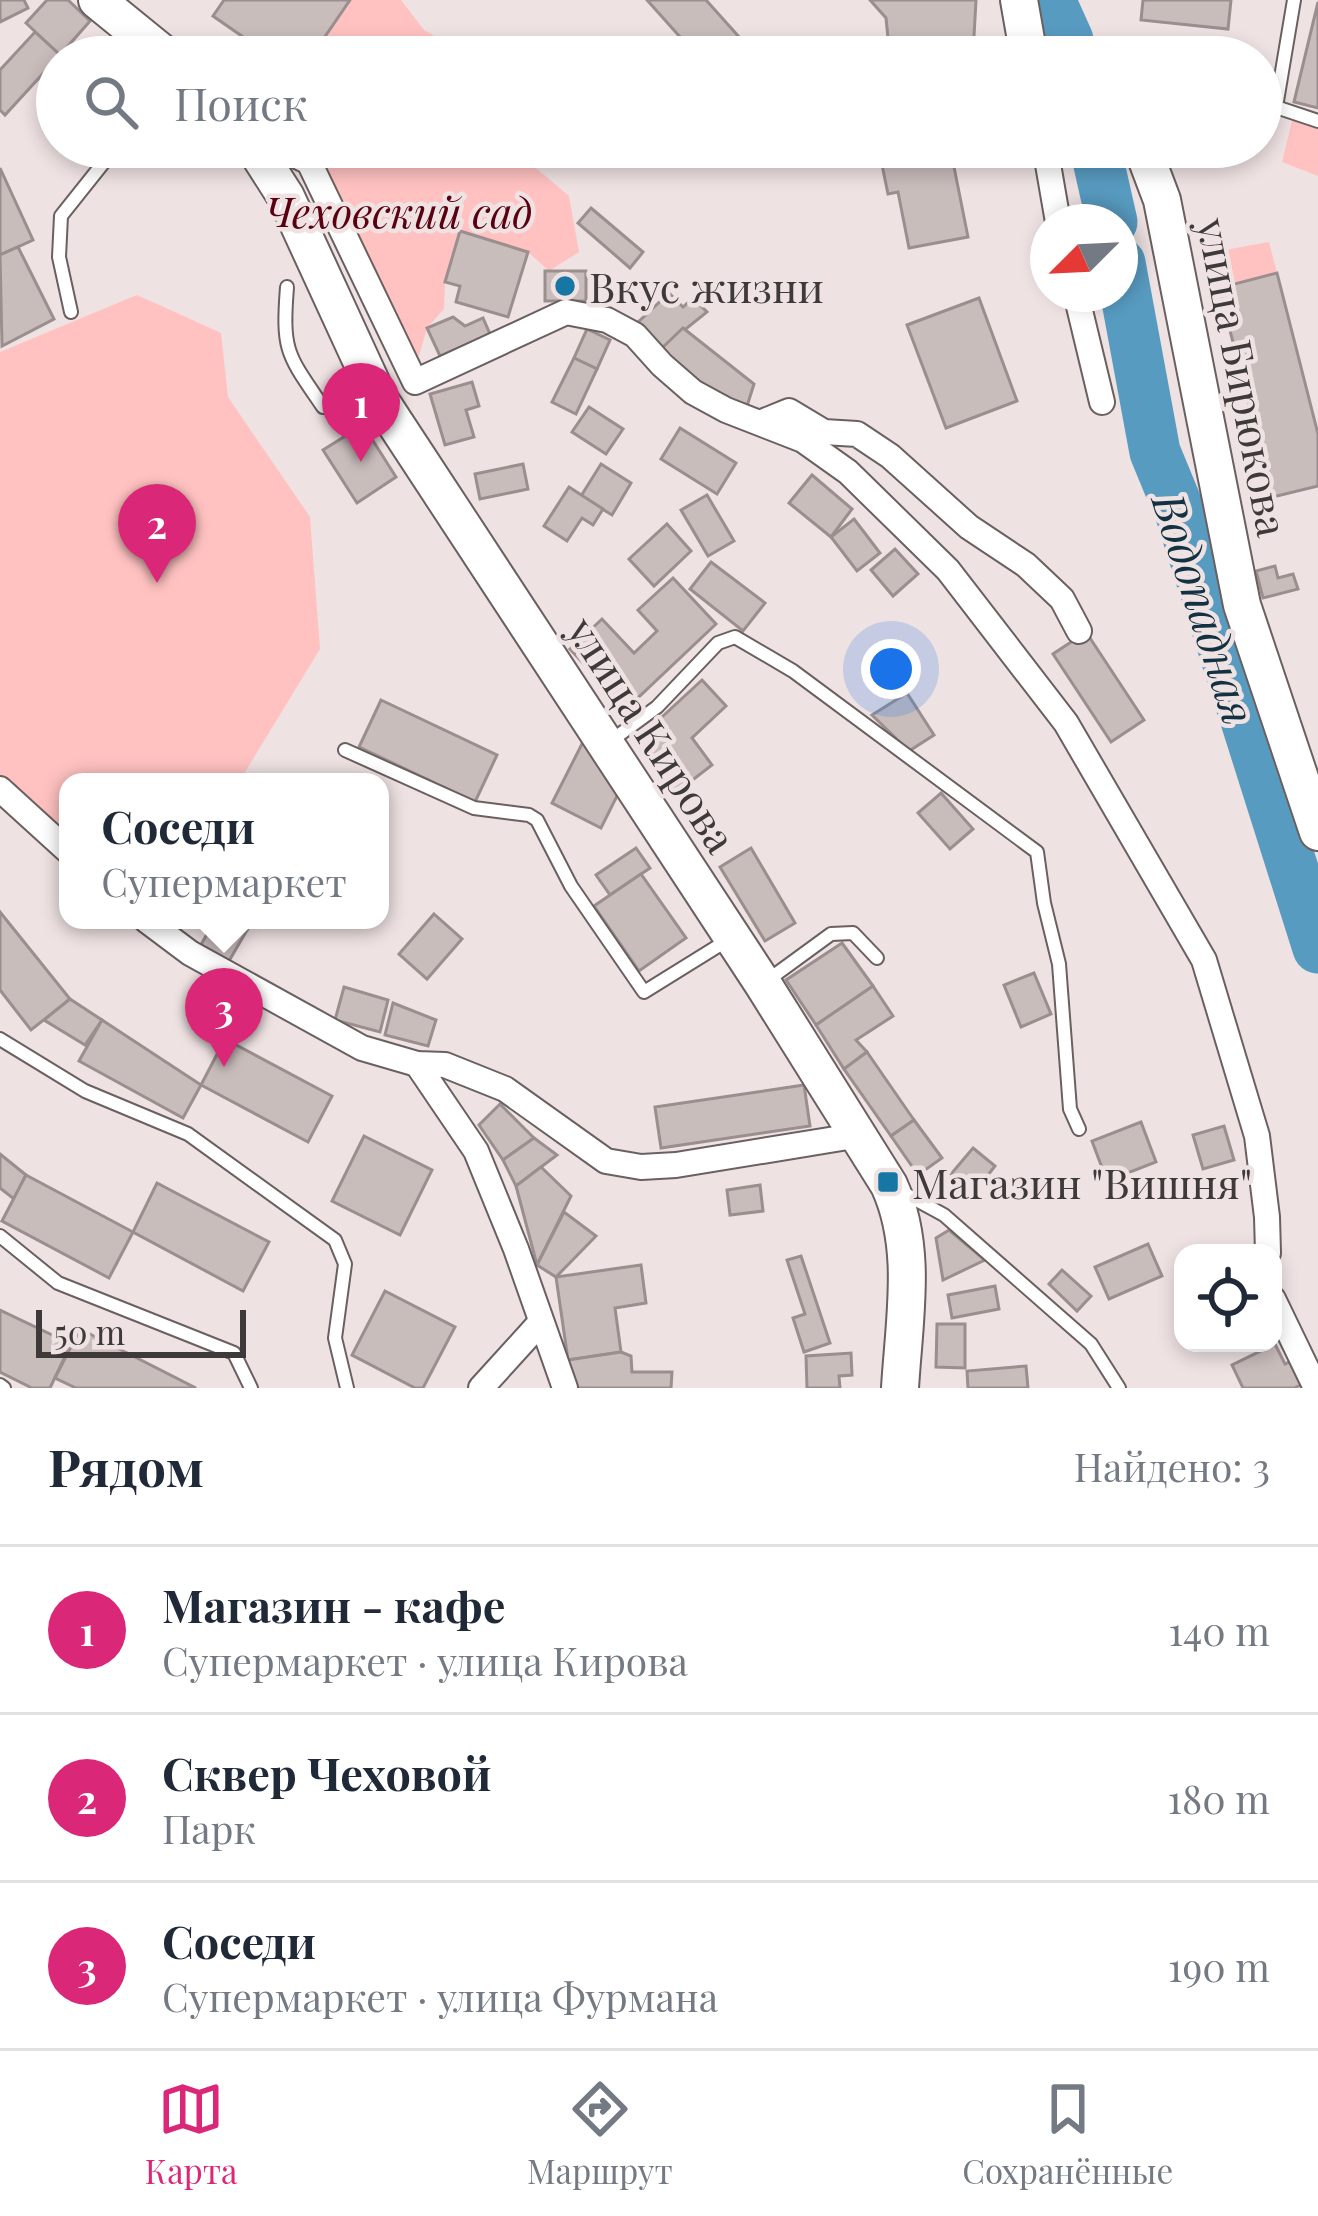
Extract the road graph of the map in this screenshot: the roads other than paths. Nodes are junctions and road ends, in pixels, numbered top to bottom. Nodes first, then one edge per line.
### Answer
1 (97, 0) edge
2 (1019, 0) edge
3 (1294, 0) edge
4 (141, 36) edge
5 (1025, 36) edge
6 (1282, 71) edge
7 (1282, 109) edge
8 (1318, 121) edge
9 (99, 168) edge
10 (274, 168) edge
11 (312, 168) edge
12 (1049, 168) edge
13 (1150, 168) edge
14 (1055, 204) edge
15 (287, 287) dead end
16 (71, 312) dead end
17 (1080, 312) edge
18 (378, 397) junction
19 (1102, 402) dead end
20 (762, 422) junction
21 (1079, 631) dead end
22 (607, 744) junction
23 (346, 750) dead end
24 (0, 789) edge
25 (1318, 832) edge
26 (59, 843) edge
27 (158, 929) edge
28 (732, 938) junction
29 (877, 958) dead end
30 (763, 984) junction
31 (0, 1039) edge
32 (417, 1064) junction
33 (1079, 1129) dead end
34 (860, 1136) junction
35 (889, 1185) junction
36 (0, 1236) edge
37 (1268, 1244) edge
38 (1282, 1318) edge
39 (540, 1323) junction
40 (251, 1388) edge
41 (347, 1388) edge
42 (481, 1388) edge
43 (565, 1388) edge
44 (900, 1388) edge
45 (1119, 1388) edge
46 (1316, 1388) edge

1 - 4 main road
2 - 5 main road
3 - 6 lane
7 - 8 lane
9 - 16 lane
10 - 18 main road, улица Кирова
11 - 20 street
12 - 14 street
13 - 25 main road, улица Бирюкова
15 - 18 lane
17 - 19 street
18 - 22 main road, улица Кирова
20 - 21 street
20 - 37 street
22 - 28 main road, улица Кирова
22 - 33 lane
23 - 28 lane
24 - 26 street
27 - 32 street
28 - 30 main road, улица Кирова
29 - 30 lane
30 - 34 main road, улица Кирова
31 - 41 lane
32 - 34 street
32 - 39 street
34 - 35 main road, улица Кирова
35 - 44 main road, улица Кирова
35 - 45 lane
36 - 40 lane
38 - 46 street
39 - 42 street
39 - 43 street

